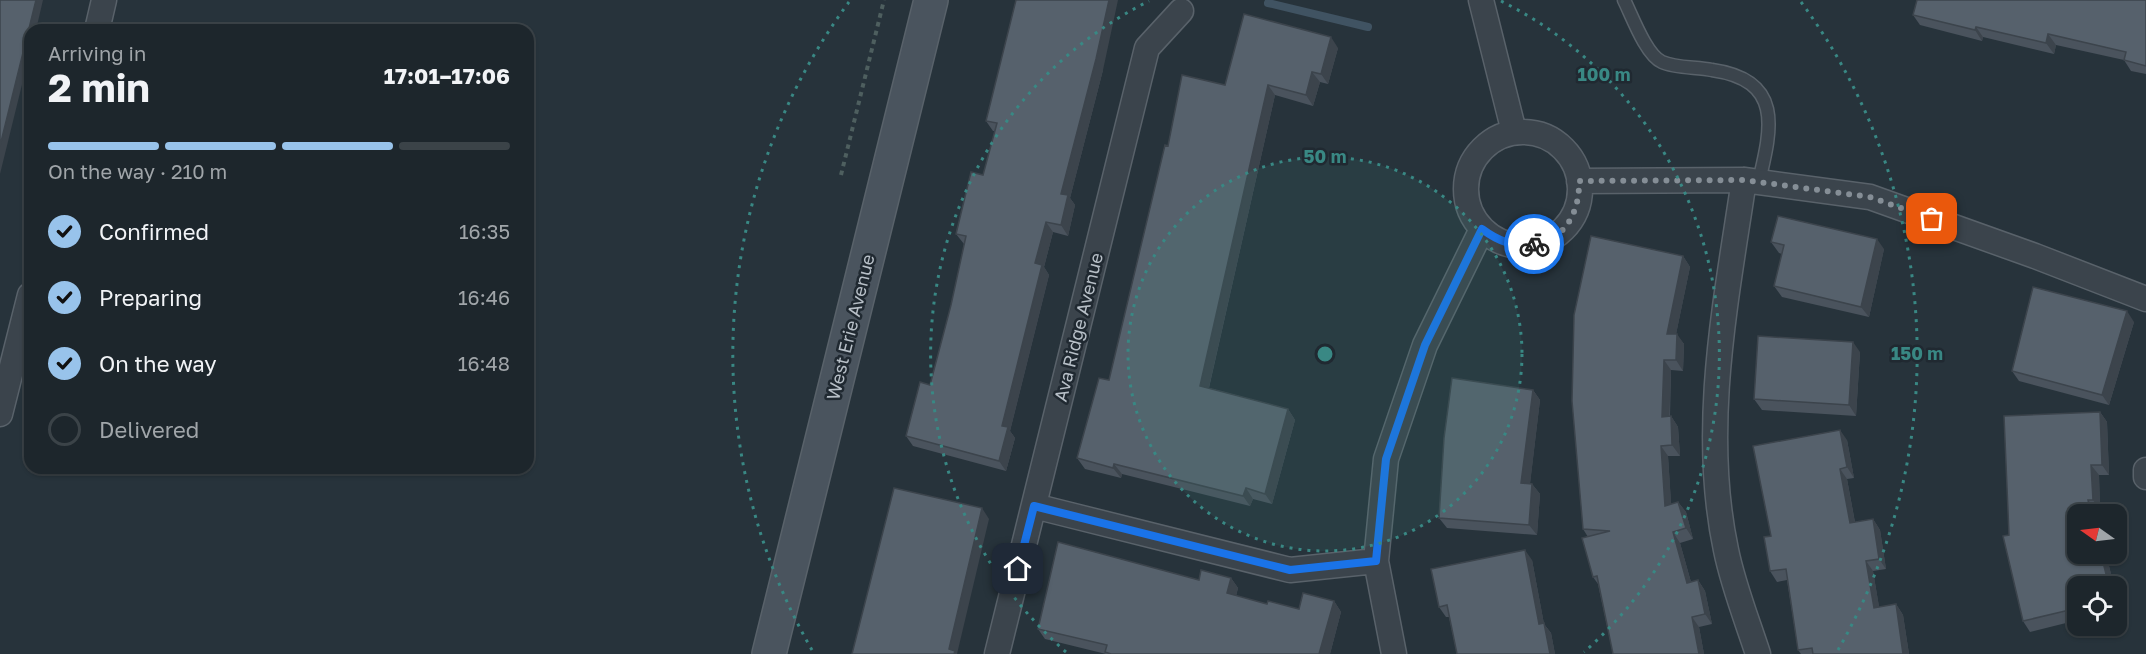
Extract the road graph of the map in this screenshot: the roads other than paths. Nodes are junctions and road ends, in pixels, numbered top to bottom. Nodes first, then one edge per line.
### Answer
1 (104, 0) edge
2 (931, 0) edge
3 (1481, 0) edge
4 (1624, 0) edge
5 (1181, 11) dead end
6 (98, 24) edge
7 (1514, 132) junction
8 (1579, 181) junction
9 (1751, 181) junction
10 (1482, 229) junction
11 (2146, 299) edge
12 (24, 319) edge
13 (0, 414) edge
14 (2146, 471) edge
15 (2146, 477) edge
16 (1034, 506) junction
17 (1376, 561) junction
18 (769, 654) edge
19 (997, 654) edge
20 (1394, 654) edge
21 (1758, 654) edge

1 - 6 street
2 - 18 street, West Erie Avenue
3 - 7 street
4 - 9 lane
5 - 16 street, Ava Ridge Avenue
7 - 8 street
7 - 10 street
8 - 9 street
8 - 10 street
9 - 11 street
9 - 21 street
10 - 17 street
12 - 13 street
14 - 15 street
16 - 17 street
16 - 19 street, Ava Ridge Avenue
17 - 20 street

